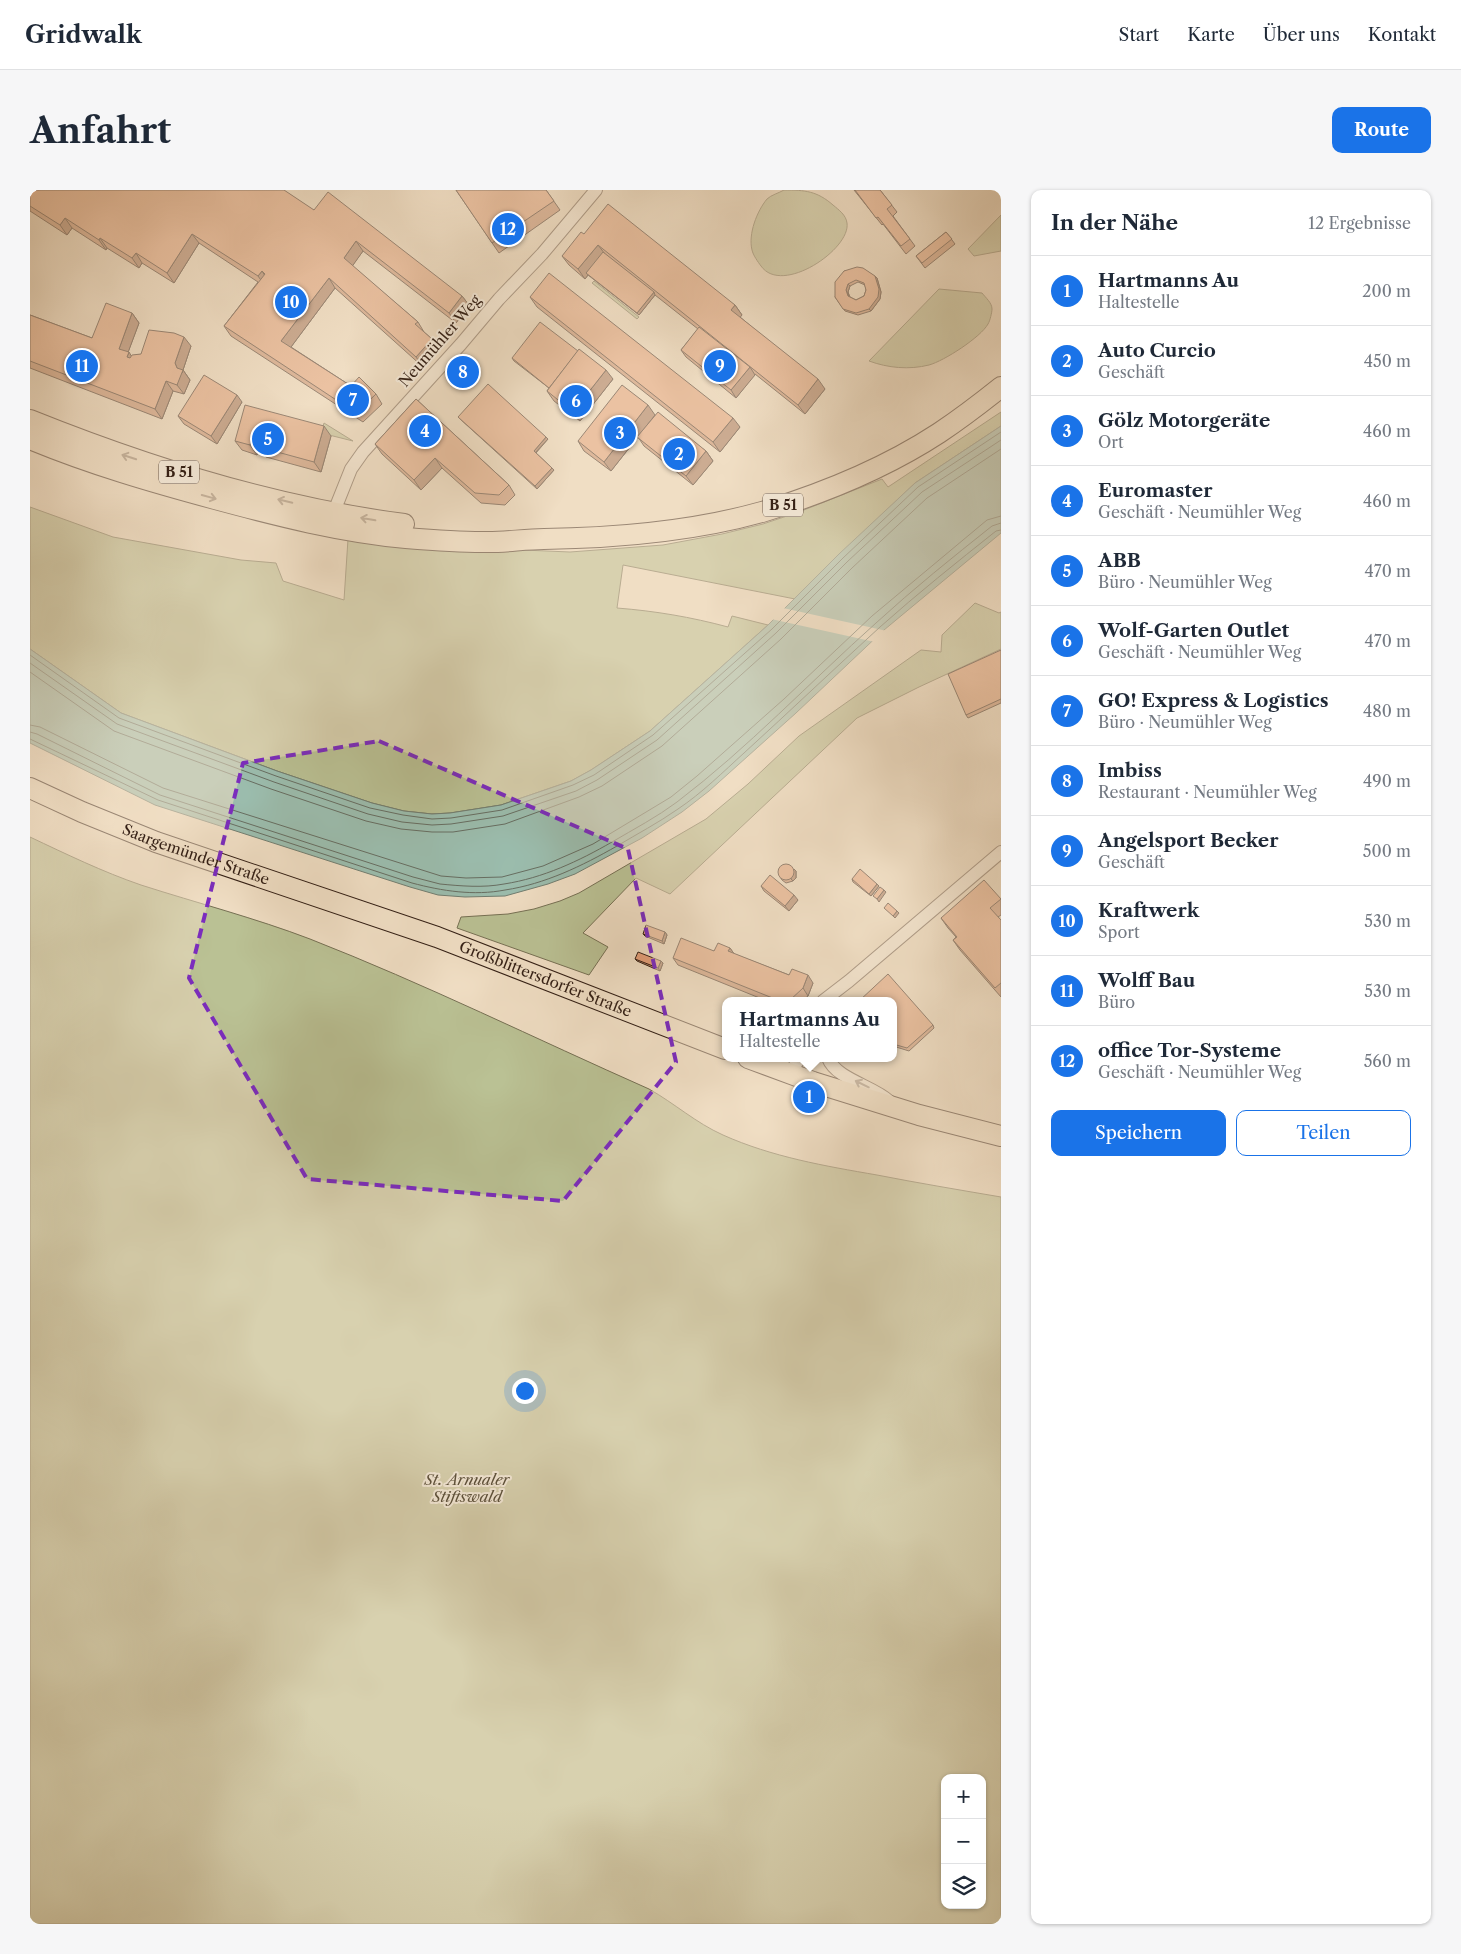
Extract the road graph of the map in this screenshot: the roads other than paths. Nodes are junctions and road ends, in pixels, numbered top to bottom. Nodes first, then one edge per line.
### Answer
1 (596, 190) edge
2 (1001, 387) edge
3 (30, 420) edge
4 (30, 439) edge
5 (331, 519) junction
6 (30, 788) edge
7 (1001, 852) edge
8 (364, 912) joint
9 (850, 980) junction
10 (828, 997) edge
11 (837, 997) edge
12 (722, 1049) edge
13 (770, 1062) edge
14 (831, 1062) edge
15 (795, 1066) edge
16 (894, 1106) junction
17 (1001, 1136) edge

1 - 5 street, Neumühler Weg
2 - 5 main road, B 51
5 -> 3 main road, B 51
4 -> 5 main road, B 51
6 - 8 main road, Saargemünder Straße
7 - 9 street
8 - 12 main road, Großblittersdorfer Straße
9 - 10 street
9 - 11 street
13 - 15 main road
16 -> 14 street
15 - 16 main road
16 - 17 main road

